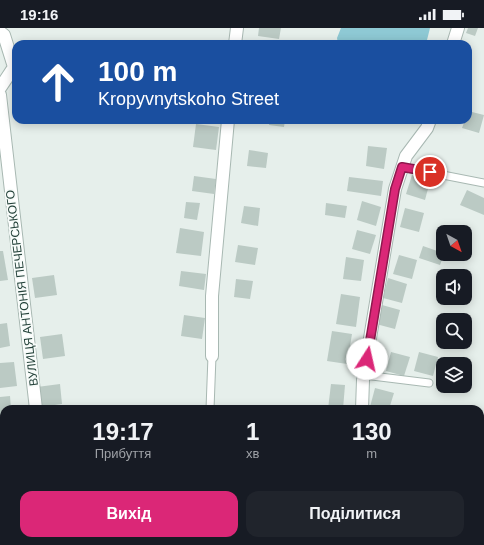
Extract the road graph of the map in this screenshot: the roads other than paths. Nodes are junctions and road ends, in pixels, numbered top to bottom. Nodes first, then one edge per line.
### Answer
1 (237, 28) edge
2 (458, 28) edge
3 (0, 32) edge
4 (236, 40) edge
5 (454, 40) edge
6 (12, 61) edge
7 (12, 71) edge
8 (0, 88) edge
9 (0, 95) edge
10 (228, 124) edge
11 (428, 124) edge
12 (402, 167) junction
13 (484, 183) edge
14 (212, 356) joint
15 (364, 374) junction
16 (429, 383) dead end
17 (36, 405) edge
18 (210, 405) edge
19 (362, 405) edge

1 - 4 street
2 - 5 street
3 - 6 street
7 - 8 street
9 - 17 street, ВУЛИЦЯ АНТОНІЯ ПЕЧЕРСЬКОГО
10 - 14 street
11 - 12 street
12 - 13 lane
12 - 15 street
14 - 18 lane
15 - 16 lane
15 - 19 street

